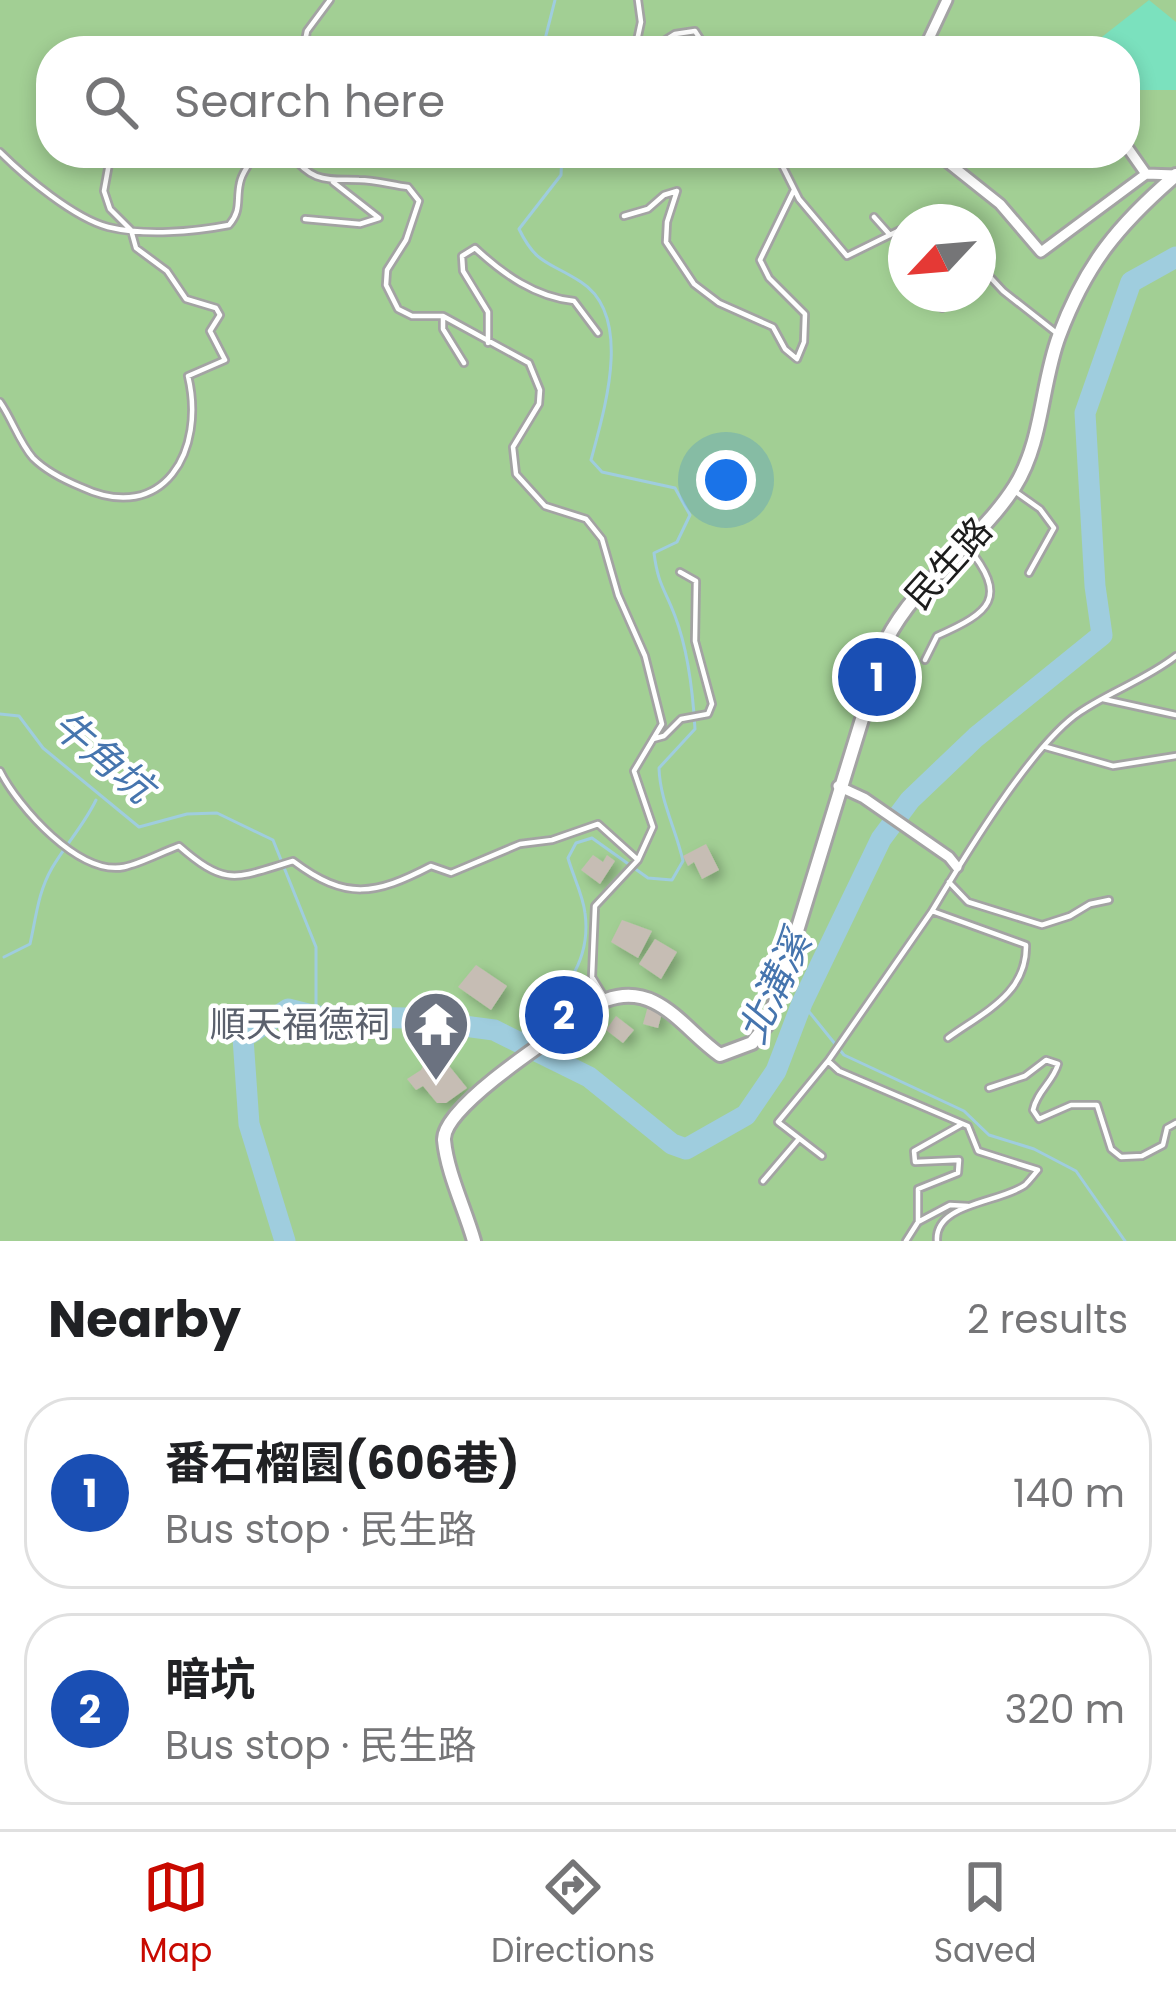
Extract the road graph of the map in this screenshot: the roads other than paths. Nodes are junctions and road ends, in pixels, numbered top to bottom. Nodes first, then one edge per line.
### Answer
1 (330, 0) edge
2 (638, 0) edge
3 (946, 0) edge
4 (307, 36) edge
5 (638, 36) edge
6 (930, 36) edge
7 (0, 152) edge
8 (1140, 165) edge
9 (108, 168) edge
10 (248, 168) edge
11 (305, 168) edge
12 (783, 168) edge
13 (955, 168) edge
14 (1146, 174) junction
15 (1176, 175) edge
16 (333, 182) junction
17 (794, 190) junction
18 (624, 216) dead end
19 (874, 217) dead end
20 (305, 219) dead end
21 (131, 230) junction
22 (888, 233) edge
23 (888, 236) edge
24 (996, 283) edge
25 (442, 316) junction
26 (598, 332) dead end
27 (1059, 334) junction
28 (488, 343) junction
29 (464, 363) dead end
30 (0, 402) edge
31 (1013, 490) junction
32 (965, 544) junction
33 (680, 572) dead end
34 (1029, 573) dead end
35 (1176, 656) edge
36 (925, 660) dead end
37 (1103, 699) junction
38 (1176, 715) edge
39 (653, 739) junction
40 (1046, 747) junction
41 (1176, 756) edge
42 (0, 771) edge
43 (838, 786) junction
44 (638, 860) junction
45 (957, 867) junction
46 (949, 883) junction
47 (1109, 900) dead end
48 (932, 911) junction
49 (606, 1000) junction
50 (948, 1038) dead end
51 (830, 1058) junction
52 (988, 1088) dead end
53 (1176, 1123) edge
54 (962, 1124) junction
55 (800, 1139) junction
56 (822, 1156) dead end
57 (763, 1181) dead end
58 (972, 1207) junction
59 (918, 1222) junction
60 (474, 1241) edge
61 (906, 1241) edge
62 (937, 1241) edge

1 - 4 lane
2 - 5 lane
3 - 6 street
7 - 21 lane
8 - 14 street
9 - 21 lane
10 - 21 lane
11 - 16 lane
12 - 17 lane
13 - 14 street
14 - 15 street
15 - 27 street, 民生路
16 - 20 lane
16 - 25 lane
17 - 18 lane
17 - 23 lane
19 - 22 lane
21 - 30 lane
24 - 27 lane
25 - 28 lane
25 - 29 lane
26 - 28 lane
27 - 31 street, 民生路
28 - 39 lane
31 - 32 street, 民生路
31 - 34 lane
32 - 36 lane
32 - 43 street, 民生路
33 - 39 lane
35 - 37 lane
37 - 38 lane
37 - 40 lane
39 - 44 lane
40 - 41 lane
40 - 45 lane
42 - 44 lane
43 - 45 street
43 - 49 street, 民生路
44 - 49 lane
45 - 46 lane
46 - 47 lane
46 - 48 lane
48 - 50 lane
48 - 51 lane
49 - 60 street
51 - 54 lane
51 - 55 lane
52 - 53 lane
54 - 58 lane
54 - 59 lane
55 - 56 lane
55 - 57 lane
58 - 59 lane
58 - 62 lane
59 - 61 lane

